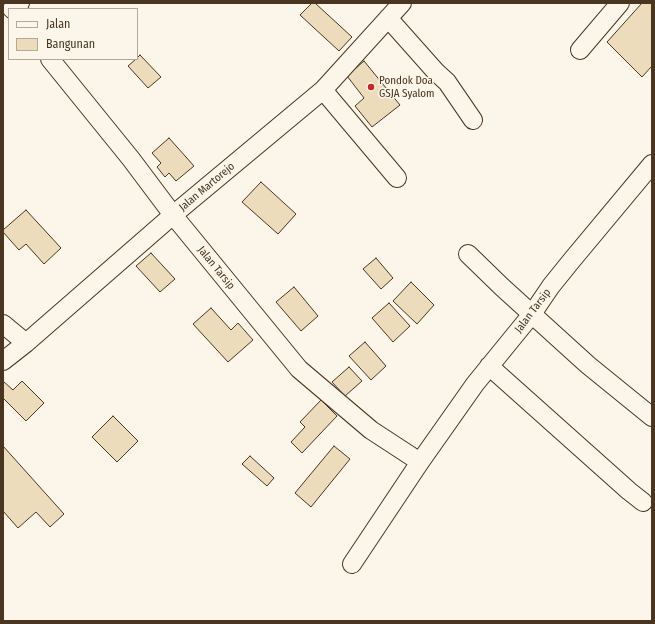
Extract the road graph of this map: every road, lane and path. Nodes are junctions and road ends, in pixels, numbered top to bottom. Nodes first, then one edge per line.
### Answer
1 (402, 3) edge
2 (620, 3) edge
3 (388, 18) junction
4 (580, 50) dead end
5 (51, 60) edge
6 (323, 90) junction
7 (473, 120) dead end
8 (652, 164) edge
9 (397, 178) dead end
10 (173, 216) junction
11 (468, 254) dead end
12 (532, 314) junction
13 (3, 324) edge
14 (26, 343) junction
15 (3, 361) edge
16 (489, 366) junction
17 (652, 417) edge
18 (420, 462) junction
19 (643, 502) dead end
20 (352, 564) dead end

1 - 3 street, Jalan Martorejo
2 - 4 street
3 - 6 street, Jalan Martorejo
3 - 7 street
5 - 10 street, Jalan Tarsip
6 - 9 street
6 - 10 street, Jalan Martorejo
8 - 12 street, Jalan Tarsip
10 - 14 street, Jalan Martorejo
10 - 18 street, Jalan Tarsip
11 - 12 street
12 - 16 street, Jalan Tarsip
12 - 17 street
13 - 14 street
14 - 15 street, Jalan Martorejo
16 - 18 street, Jalan Tarsip
16 - 19 street
18 - 20 street, Jalan Tarsip

